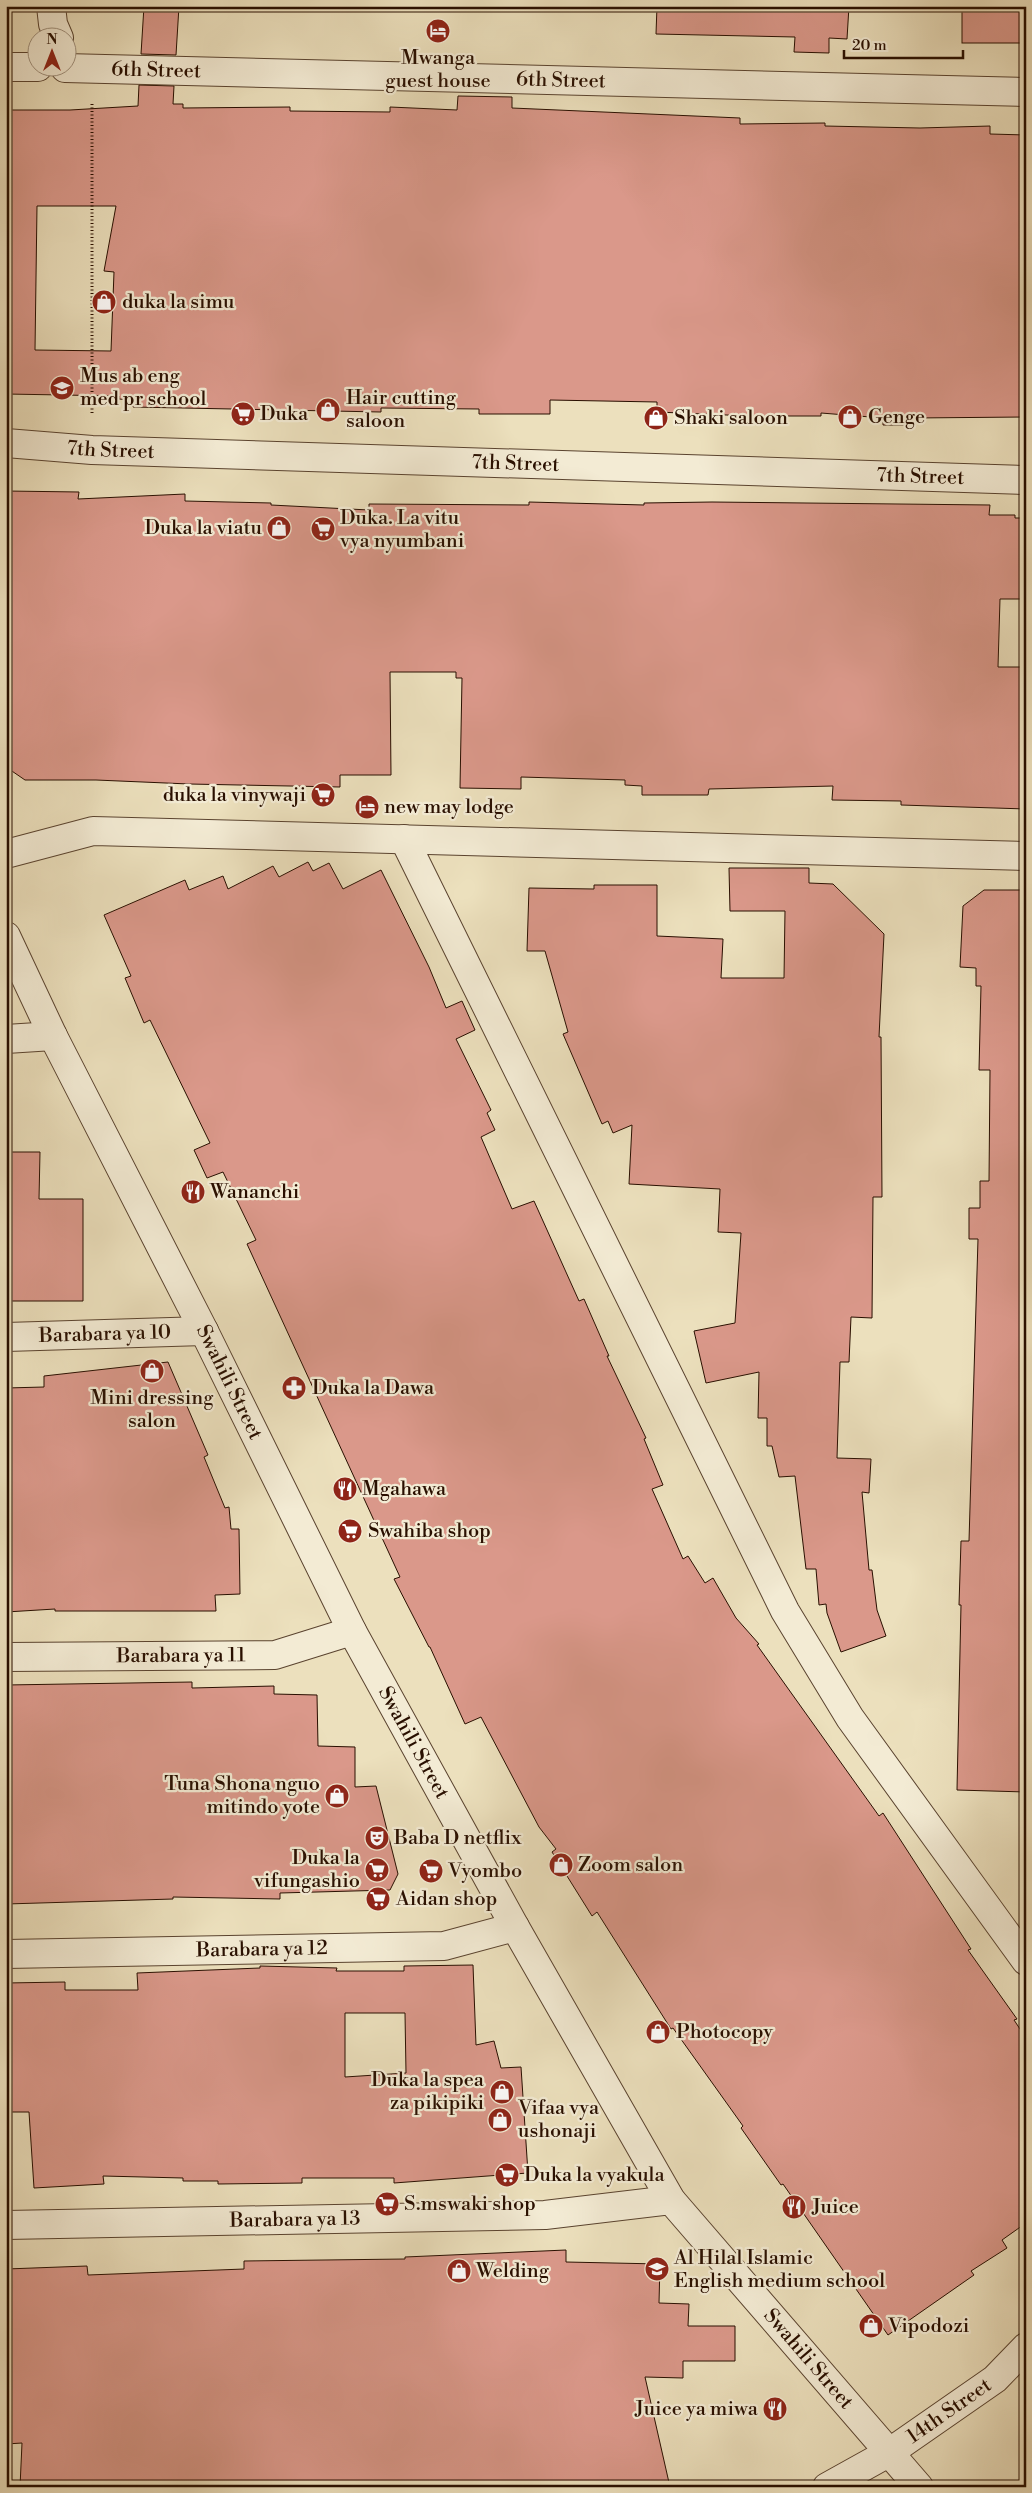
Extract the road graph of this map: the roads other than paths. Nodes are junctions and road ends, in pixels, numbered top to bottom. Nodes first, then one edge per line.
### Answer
1 (50, 6) edge
2 (54, 28) edge
3 (6, 66) edge
4 (28, 67) edge
5 (79, 68) edge
6 (1026, 92) edge
7 (6, 444) edge
8 (1026, 480) edge
9 (404, 839) junction
10 (6, 854) edge
11 (1026, 856) edge
12 (6, 936) edge
13 (53, 1036) junction
14 (6, 1039) edge
15 (204, 1331) junction
16 (6, 1337) edge
17 (352, 1631) junction
18 (6, 1657) edge
19 (515, 1927) junction
20 (6, 1954) edge
21 (1026, 1961) edge
22 (671, 2200) junction
23 (6, 2225) edge
24 (1026, 2347) edge
25 (890, 2452) junction
26 (827, 2487) edge
27 (919, 2487) edge

1 - 2 street
3 - 4 street
5 - 6 street, 6th Street
7 - 8 street, 7th Street
9 - 10 street
9 - 11 street
9 - 21 street
12 - 13 street, Swahili Street
13 - 14 street
13 - 15 street, Swahili Street
15 - 16 street, Barabara ya 10
15 - 17 street, Swahili Street
17 - 18 street, Barabara ya 11
17 - 19 street, Swahili Street
19 - 20 street, Barabara ya 12
19 - 22 street, Swahili Street
22 - 23 street, Barabara ya 13
22 - 25 street, Swahili Street
24 - 25 street, 14th Street
25 - 26 street, 14th Street
25 - 27 street, Swahili Street

